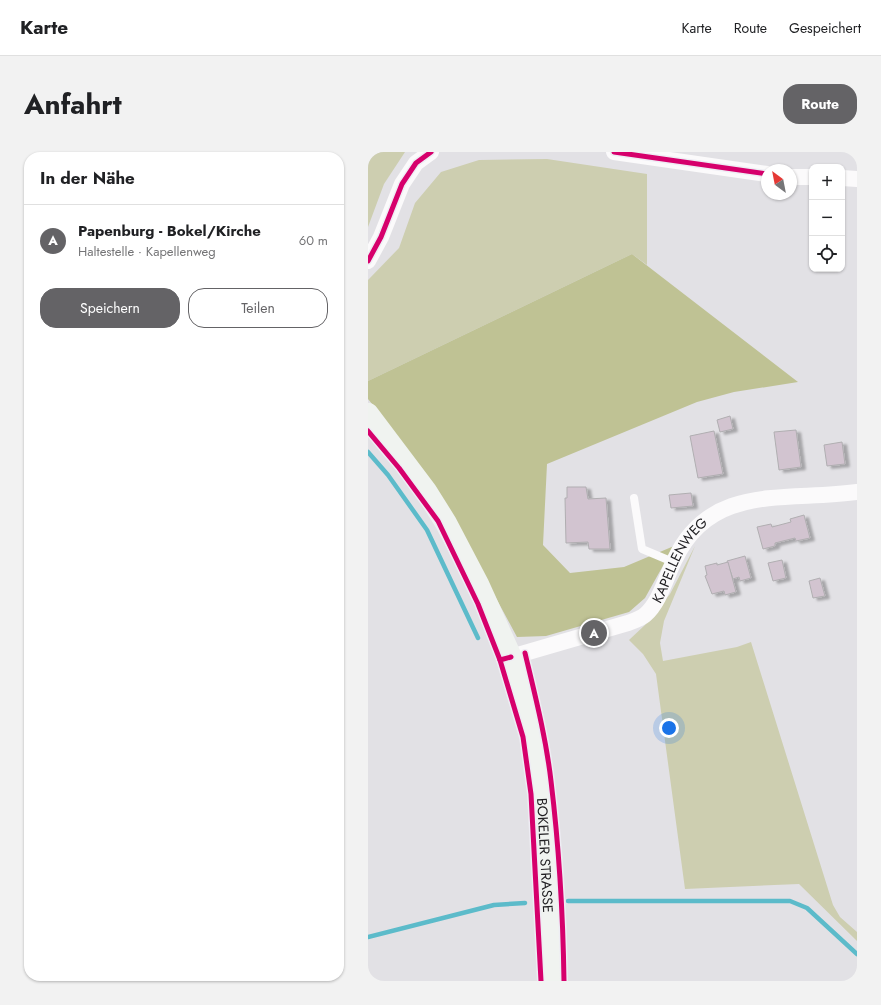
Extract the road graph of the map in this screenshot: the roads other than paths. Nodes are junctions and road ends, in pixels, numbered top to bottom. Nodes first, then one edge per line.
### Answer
1 (431, 152) edge
2 (614, 152) edge
3 (761, 173) edge
4 (797, 177) edge
5 (809, 177) edge
6 (845, 178) edge
7 (857, 179) edge
8 (368, 261) edge
9 (368, 414) edge
10 (857, 492) edge
11 (634, 498) dead end
12 (673, 562) junction
13 (511, 657) junction
14 (552, 981) edge

1 - 8 street
2 - 3 street
4 - 5 street
6 - 7 street
9 - 13 street, BOKELER STRASSE
10 - 12 street, KAPELLENWEG
11 - 12 lane
12 - 13 street, KAPELLENWEG
13 - 14 street, BOKELER STRASSE

